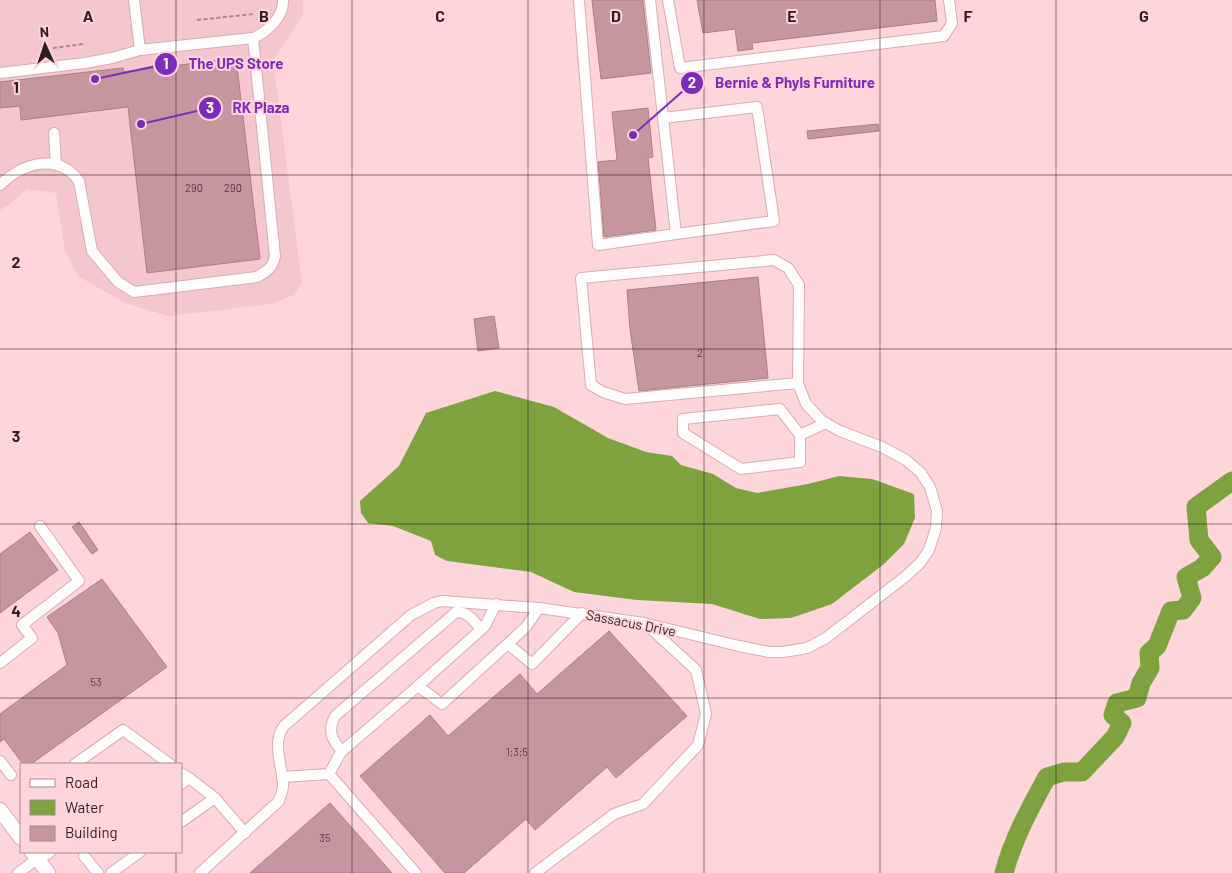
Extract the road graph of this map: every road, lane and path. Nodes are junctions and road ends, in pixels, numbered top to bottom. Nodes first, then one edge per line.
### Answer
1 (134, 0) edge
2 (283, 0) edge
3 (579, 0) edge
4 (650, 0) edge
5 (668, 0) edge
6 (949, 0) edge
7 (254, 14) dead end
8 (197, 20) dead end
9 (253, 38) junction
10 (83, 44) dead end
11 (53, 48) dead end
12 (140, 50) junction
13 (0, 73) edge
14 (663, 118) junction
15 (54, 133) dead end
16 (56, 164) junction
17 (0, 185) edge
18 (676, 234) junction
19 (798, 383) junction
20 (826, 423) junction
21 (800, 435) junction
22 (40, 526) dead end
23 (496, 604) junction
24 (539, 608) junction
25 (582, 613) junction
26 (644, 623) junction
27 (481, 629) junction
28 (508, 644) junction
29 (0, 663) edge
30 (418, 686) junction
31 (342, 751) junction
32 (0, 760) edge
33 (77, 763) edge
34 (169, 763) edge
35 (329, 774) junction
36 (10, 775) dead end
37 (282, 777) junction
38 (184, 778) edge
39 (215, 798) junction
40 (0, 810) edge
41 (182, 821) edge
42 (245, 833) junction
43 (20, 837) edge
44 (85, 853) edge
45 (139, 853) edge
46 (39, 856) edge
47 (18, 873) edge
48 (48, 873) edge
49 (98, 873) edge
50 (111, 873) edge
51 (200, 873) edge
52 (416, 873) edge
53 (535, 873) edge

1 - 12 street
2 - 9 street
3 - 18 street
4 - 14 street
5 - 6 street
7 - 8 path
9 - 12 street
9 - 16 street
10 - 11 path
12 - 13 street
14 - 18 street
14 - 18 street
15 - 16 street
16 - 17 street
19 - 19 street
19 - 20 street, Sassacus Drive
20 - 21 street
20 - 26 street, Sassacus Drive
21 - 21 street
22 - 29 street
23 - 24 street, Sassacus Drive
23 - 27 street
23 - 37 street, Sassacus Drive
24 - 25 street, Sassacus Drive
24 - 28 street
25 - 26 street, Sassacus Drive
25 - 28 street
26 - 53 street
27 - 30 street
27 - 31 street
28 - 30 street
30 - 31 street
31 - 35 street
32 - 36 street
33 - 34 street
35 - 37 street
35 - 52 street
37 - 42 street, Sassacus Drive
38 - 39 street
39 - 41 street
39 - 42 street
40 - 43 main road
42 - 51 street, Sassacus Drive
44 - 49 street
45 - 50 street
46 - 47 street
46 - 48 main road

